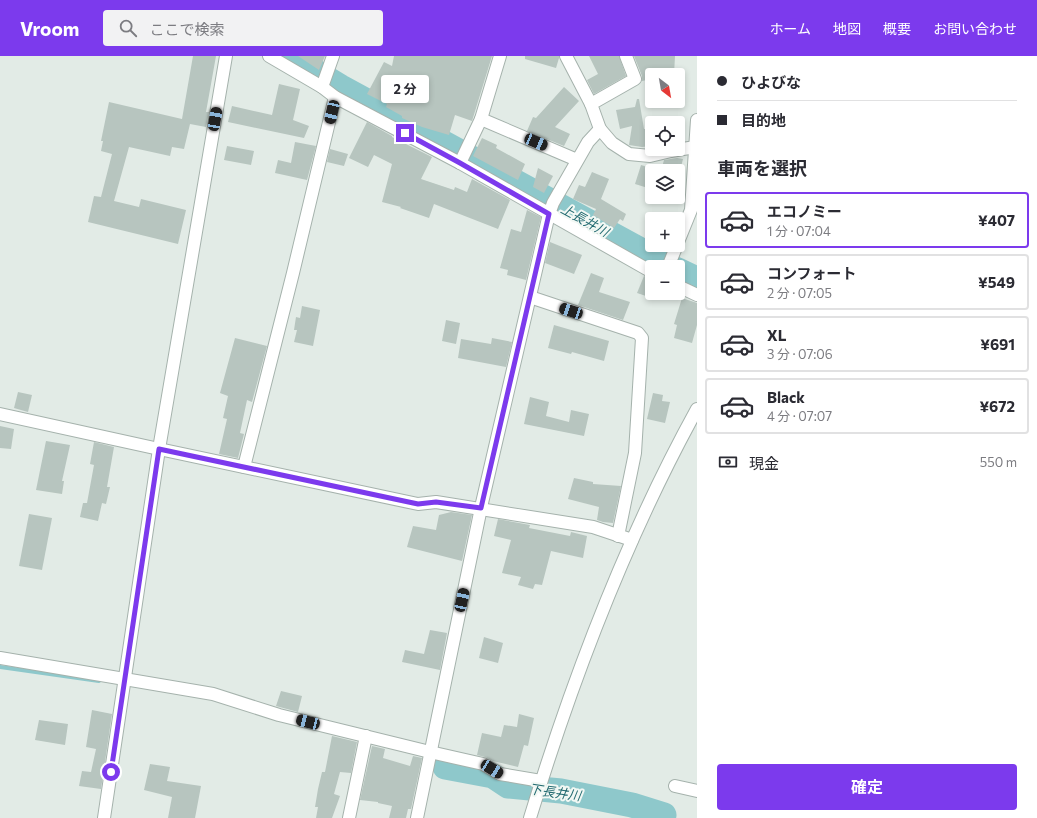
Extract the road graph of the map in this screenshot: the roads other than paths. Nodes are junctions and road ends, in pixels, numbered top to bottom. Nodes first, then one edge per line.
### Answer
1 (226, 56) edge
2 (269, 56) edge
3 (333, 56) edge
4 (500, 56) edge
5 (566, 56) edge
6 (626, 56) edge
7 (322, 88) junction
8 (335, 97) junction
9 (591, 104) junction
10 (481, 119) junction
11 (697, 120) edge
12 (600, 129) junction
13 (695, 147) junction
14 (577, 160) junction
15 (460, 163) junction
16 (549, 214) junction
17 (685, 225) edge
18 (645, 268) edge
19 (685, 289) edge
20 (697, 295) edge
21 (530, 297) junction
22 (697, 409) edge
23 (0, 414) edge
24 (159, 449) junction
25 (244, 467) junction
26 (481, 508) junction
27 (618, 536) junction
28 (632, 540) junction
29 (0, 658) edge
30 (125, 680) junction
31 (366, 736) junction
32 (430, 752) junction
33 (541, 781) junction
34 (675, 786) dead end
35 (697, 791) edge
36 (104, 818) edge
37 (349, 818) edge
38 (417, 818) edge
39 (530, 818) edge

1 - 24 street
2 - 7 street
3 - 7 street
4 - 10 street
5 - 9 street
6 - 9 street
7 - 8 street
8 - 15 street
8 - 25 street
9 - 12 street
10 - 14 street
10 - 15 street
11 - 13 street
12 - 13 street
12 - 14 street
13 - 17 street
14 - 16 street
15 - 16 street
16 - 18 street
16 - 21 street
19 - 20 street
21 - 26 street
21 - 27 street
22 - 28 street
23 - 24 street
24 - 25 street
24 - 30 street
25 - 26 street
26 - 27 street
26 - 32 street
27 - 28 street
28 - 33 street
29 - 30 street
30 - 31 street
30 - 36 street
31 - 32 street
31 - 37 street
32 - 33 street
32 - 38 street
33 - 39 street
34 - 35 street

